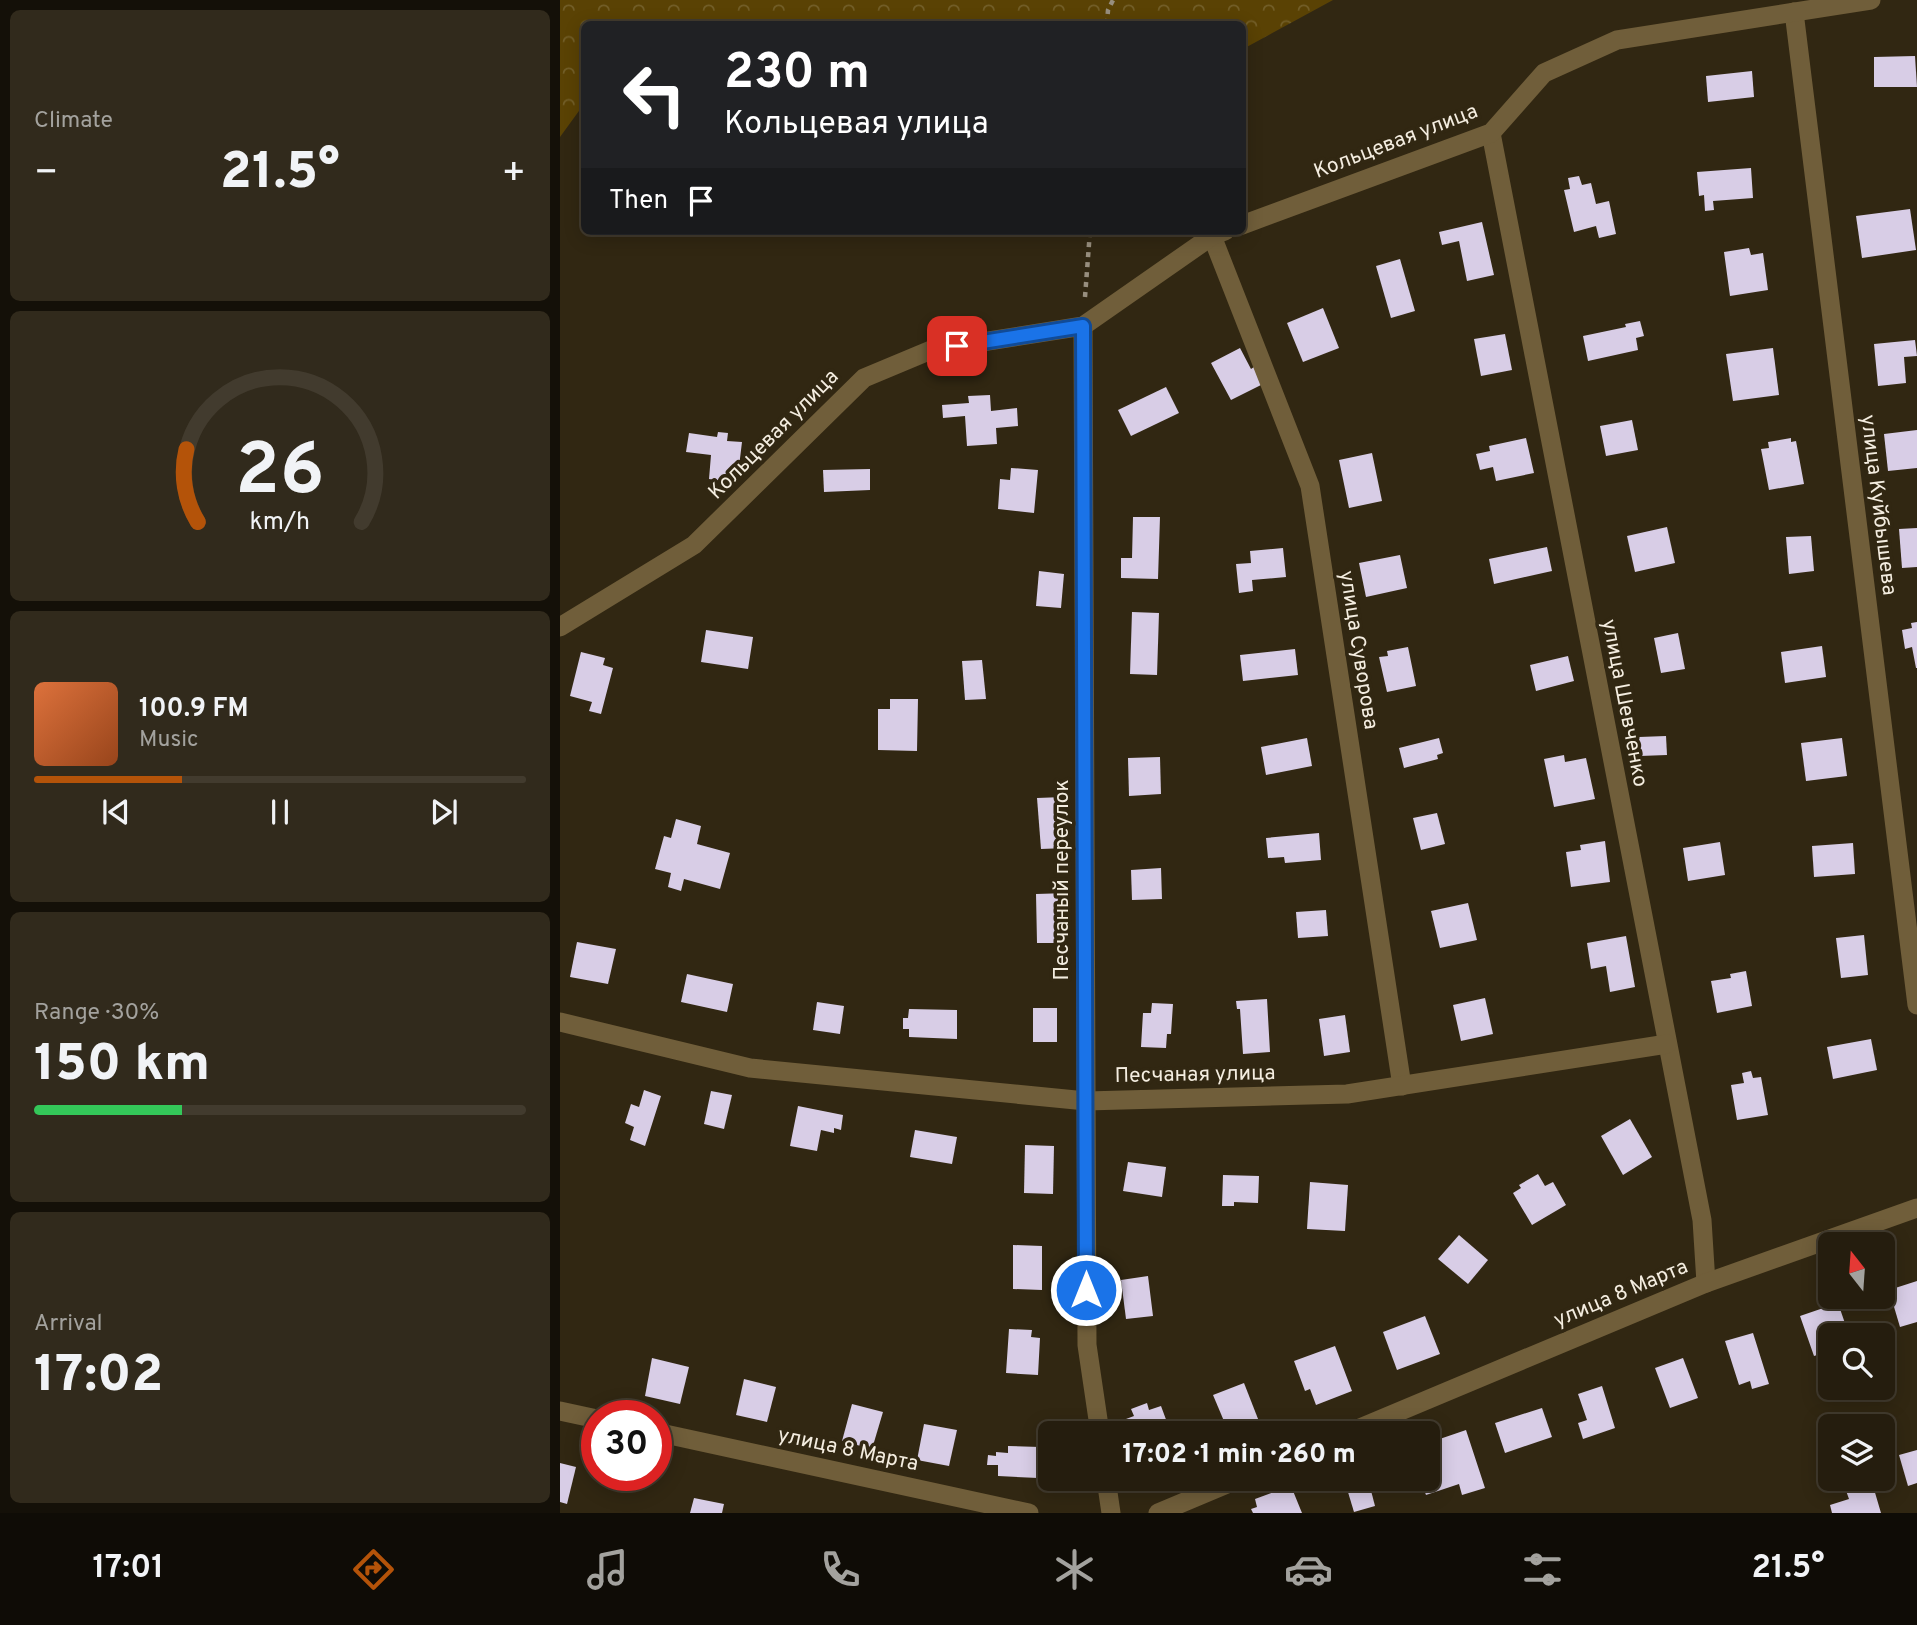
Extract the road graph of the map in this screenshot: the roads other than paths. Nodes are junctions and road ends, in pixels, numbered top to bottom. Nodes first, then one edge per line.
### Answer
1 (1871, 0) edge
2 (1794, 12) junction
3 (1491, 133) junction
4 (1246, 224) edge
5 (1216, 235) edge
6 (1220, 235) edge
7 (1083, 326) junction
8 (560, 627) edge
9 (1917, 1005) edge
10 (560, 1022) edge
11 (1667, 1044) junction
12 (1402, 1086) junction
13 (1086, 1101) junction
14 (1917, 1208) edge
15 (1706, 1283) junction
16 (560, 1411) edge
17 (581, 1416) edge
18 (1098, 1421) edge
19 (1377, 1421) edge
20 (672, 1435) edge
21 (1108, 1491) edge
22 (1210, 1491) edge
23 (1030, 1513) edge
24 (1111, 1513) edge
25 (1158, 1513) edge

1 - 2 street, Кольцевая улица
2 - 3 street, Кольцевая улица
2 - 9 street, улица Куйбышева
3 - 4 street, Кольцевая улица
3 - 11 street, улица Шевченко
5 - 7 street, Кольцевая улица
6 - 12 street, улица Суворова
7 - 8 street, Кольцевая улица
7 - 13 street, Песчаный переулок
10 - 13 street, Песчаная улица
11 - 12 street, Песчаная улица
11 - 15 street, улица Шевченко
12 - 13 street, Песчаная улица
13 - 18 street, Песчаный переулок
14 - 15 street, улица 8 Марта
15 - 19 street, улица 8 Марта
16 - 17 street
20 - 23 street, улица 8 Марта
21 - 24 street
22 - 25 street

